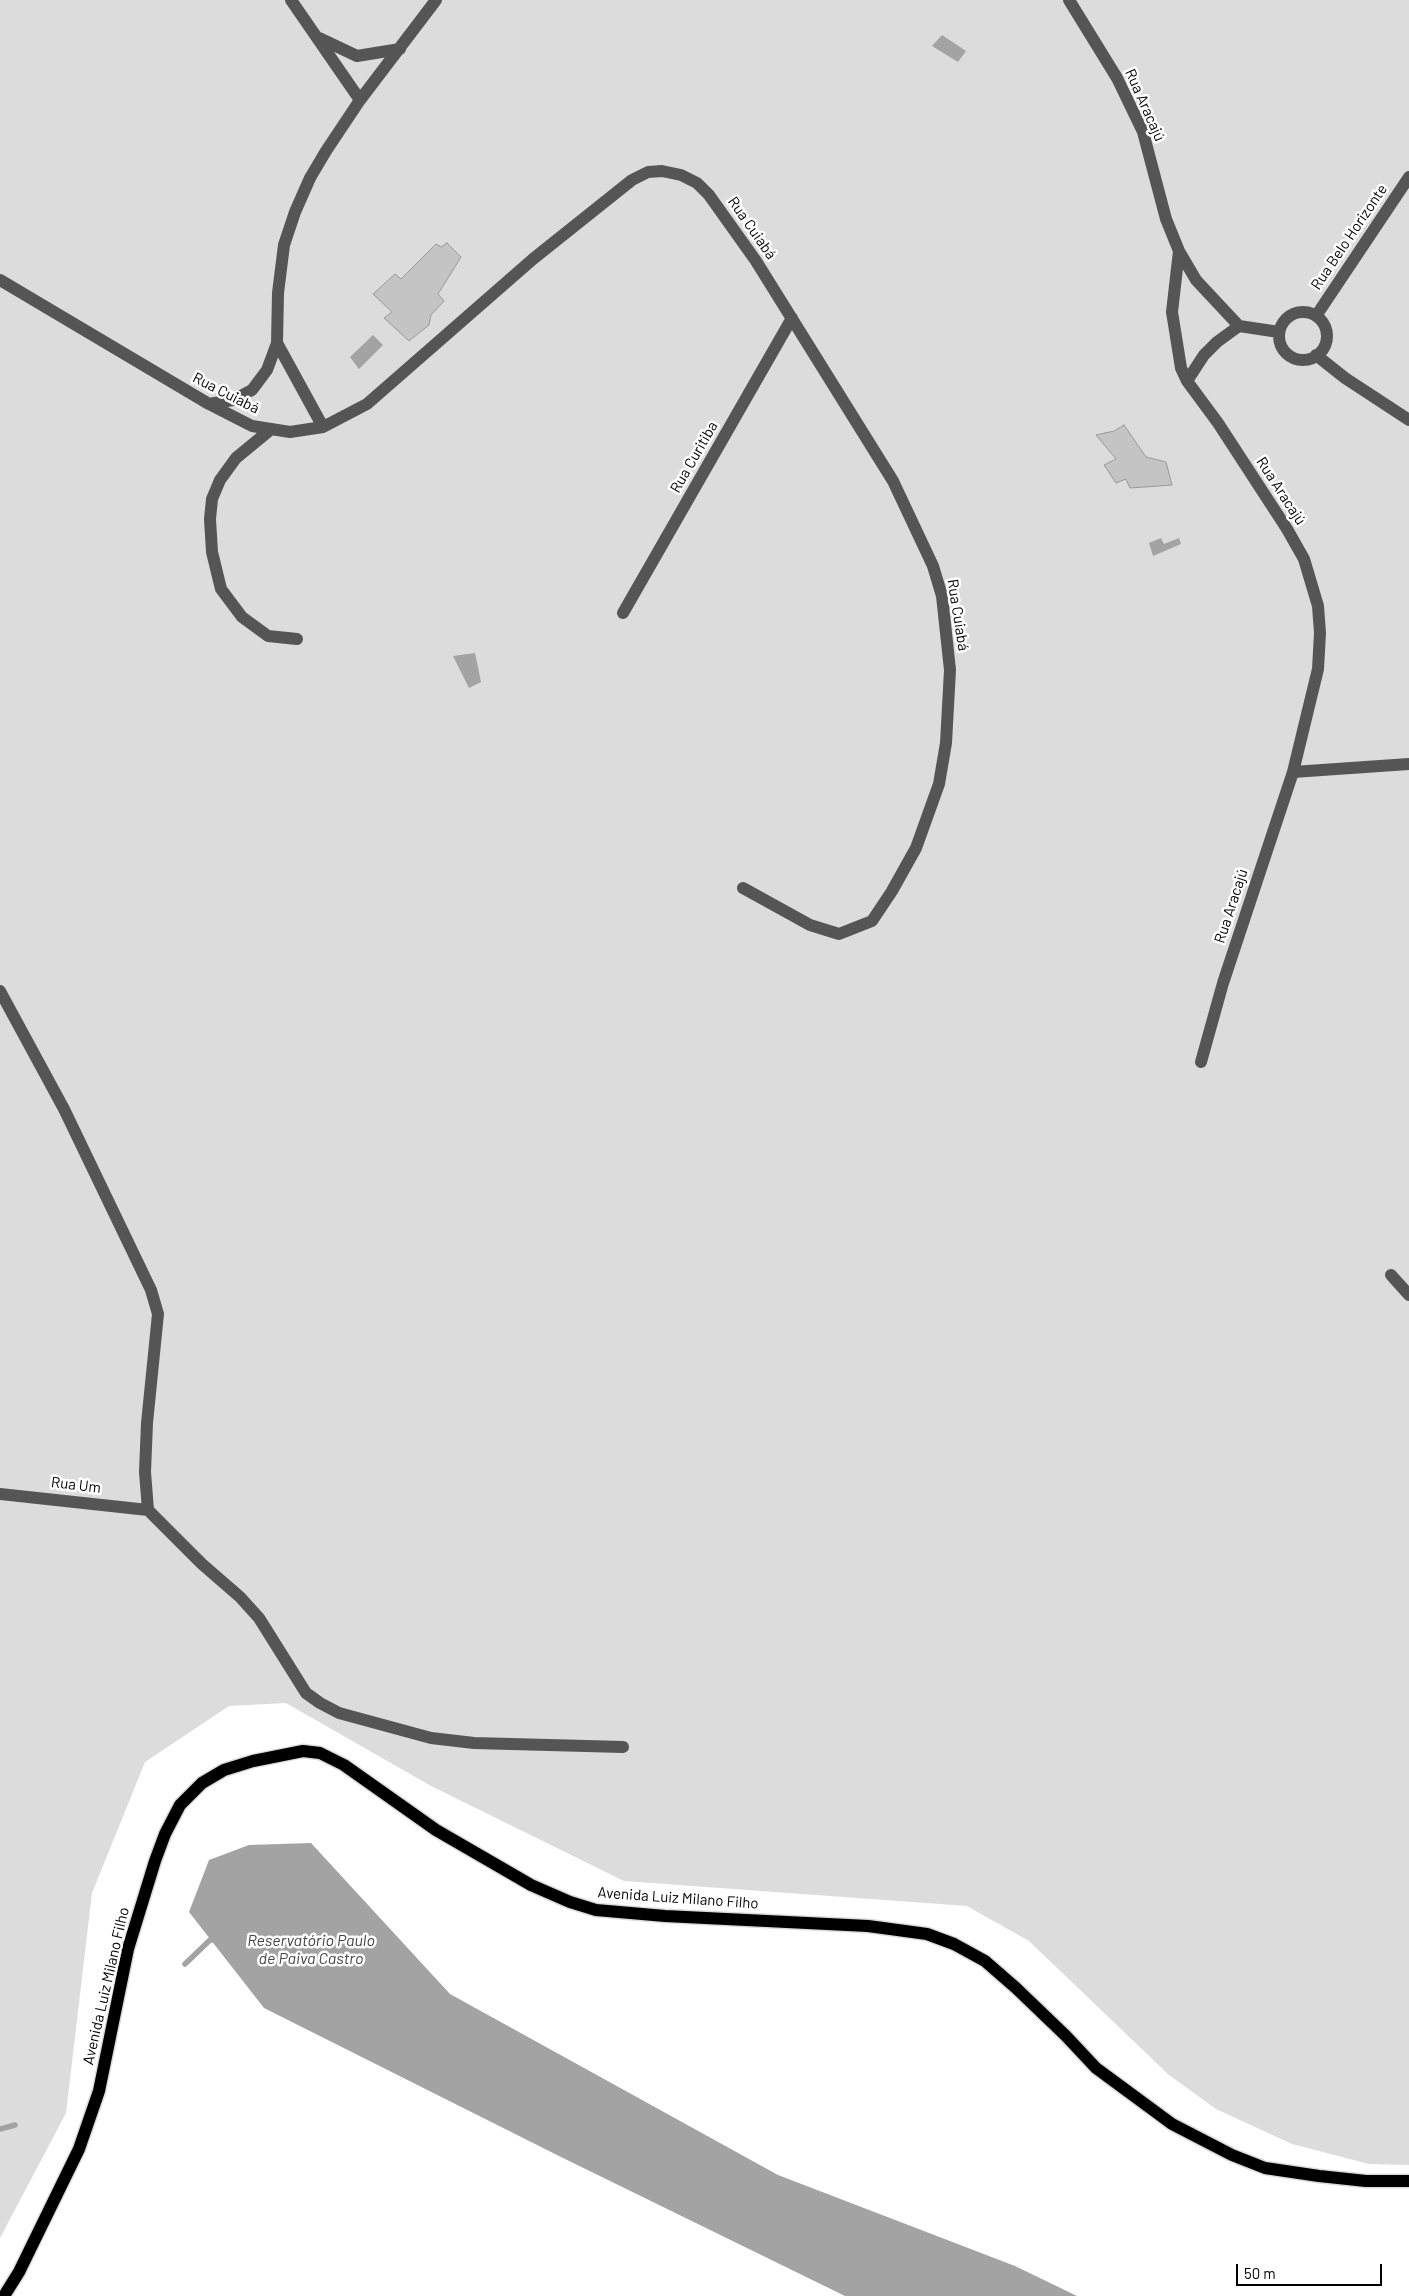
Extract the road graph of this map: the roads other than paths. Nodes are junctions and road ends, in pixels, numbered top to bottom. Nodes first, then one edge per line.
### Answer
1 (292, 0) edge
2 (436, 0) edge
3 (1069, 0) edge
4 (315, 36) junction
5 (400, 49) junction
6 (360, 100) junction
7 (1409, 177) edge
8 (1179, 251) junction
9 (0, 280) edge
10 (1316, 316) junction
11 (792, 318) junction
12 (1239, 326) junction
13 (1279, 332) junction
14 (277, 343) junction
15 (1316, 355) junction
16 (1187, 381) junction
17 (209, 404) junction
18 (1409, 420) edge
19 (323, 427) junction
20 (270, 430) junction
21 (623, 613) dead end
22 (297, 639) dead end
23 (1409, 764) edge
24 (1293, 772) junction
25 (743, 888) dead end
26 (0, 991) edge
27 (1201, 1062) dead end
28 (1391, 1275) dead end
29 (1409, 1295) edge
30 (0, 1494) edge
31 (148, 1510) junction
32 (624, 1748) dead end
33 (1409, 2181) edge
34 (19, 2272) junction
35 (4, 2296) edge
36 (15, 2296) edge

1 - 4 street
2 - 5 street
3 - 8 street, Rua Aracajú
4 - 5 street
4 - 6 street
5 - 6 street
6 - 14 street
7 - 10 street, Rua Belo Horizonte
8 - 12 street, Rua Aracajú
8 - 16 street, Rua Aracajú
9 - 17 street, Rua Cuiabá
10 - 13 street
10 - 15 street
11 - 19 street, Rua Cuiabá
11 - 21 street, Rua Curitiba
11 - 25 street, Rua Cuiabá
12 - 13 street
12 - 16 street
13 - 15 street
14 - 17 street
14 - 19 street
15 - 18 street
16 - 24 street, Rua Aracajú
17 - 20 street, Rua Cuiabá
19 - 20 street, Rua Cuiabá
20 - 22 street
23 - 24 street
24 - 27 street, Rua Aracajú
26 - 31 street
28 - 29 street
30 - 31 street, Rua Um
31 - 32 street
33 - 34 main road, Avenida Luiz Milano Filho
34 - 35 main road, Avenida Luiz Milano Filho
34 - 36 main road, Avenida Luiz Milano Filho

